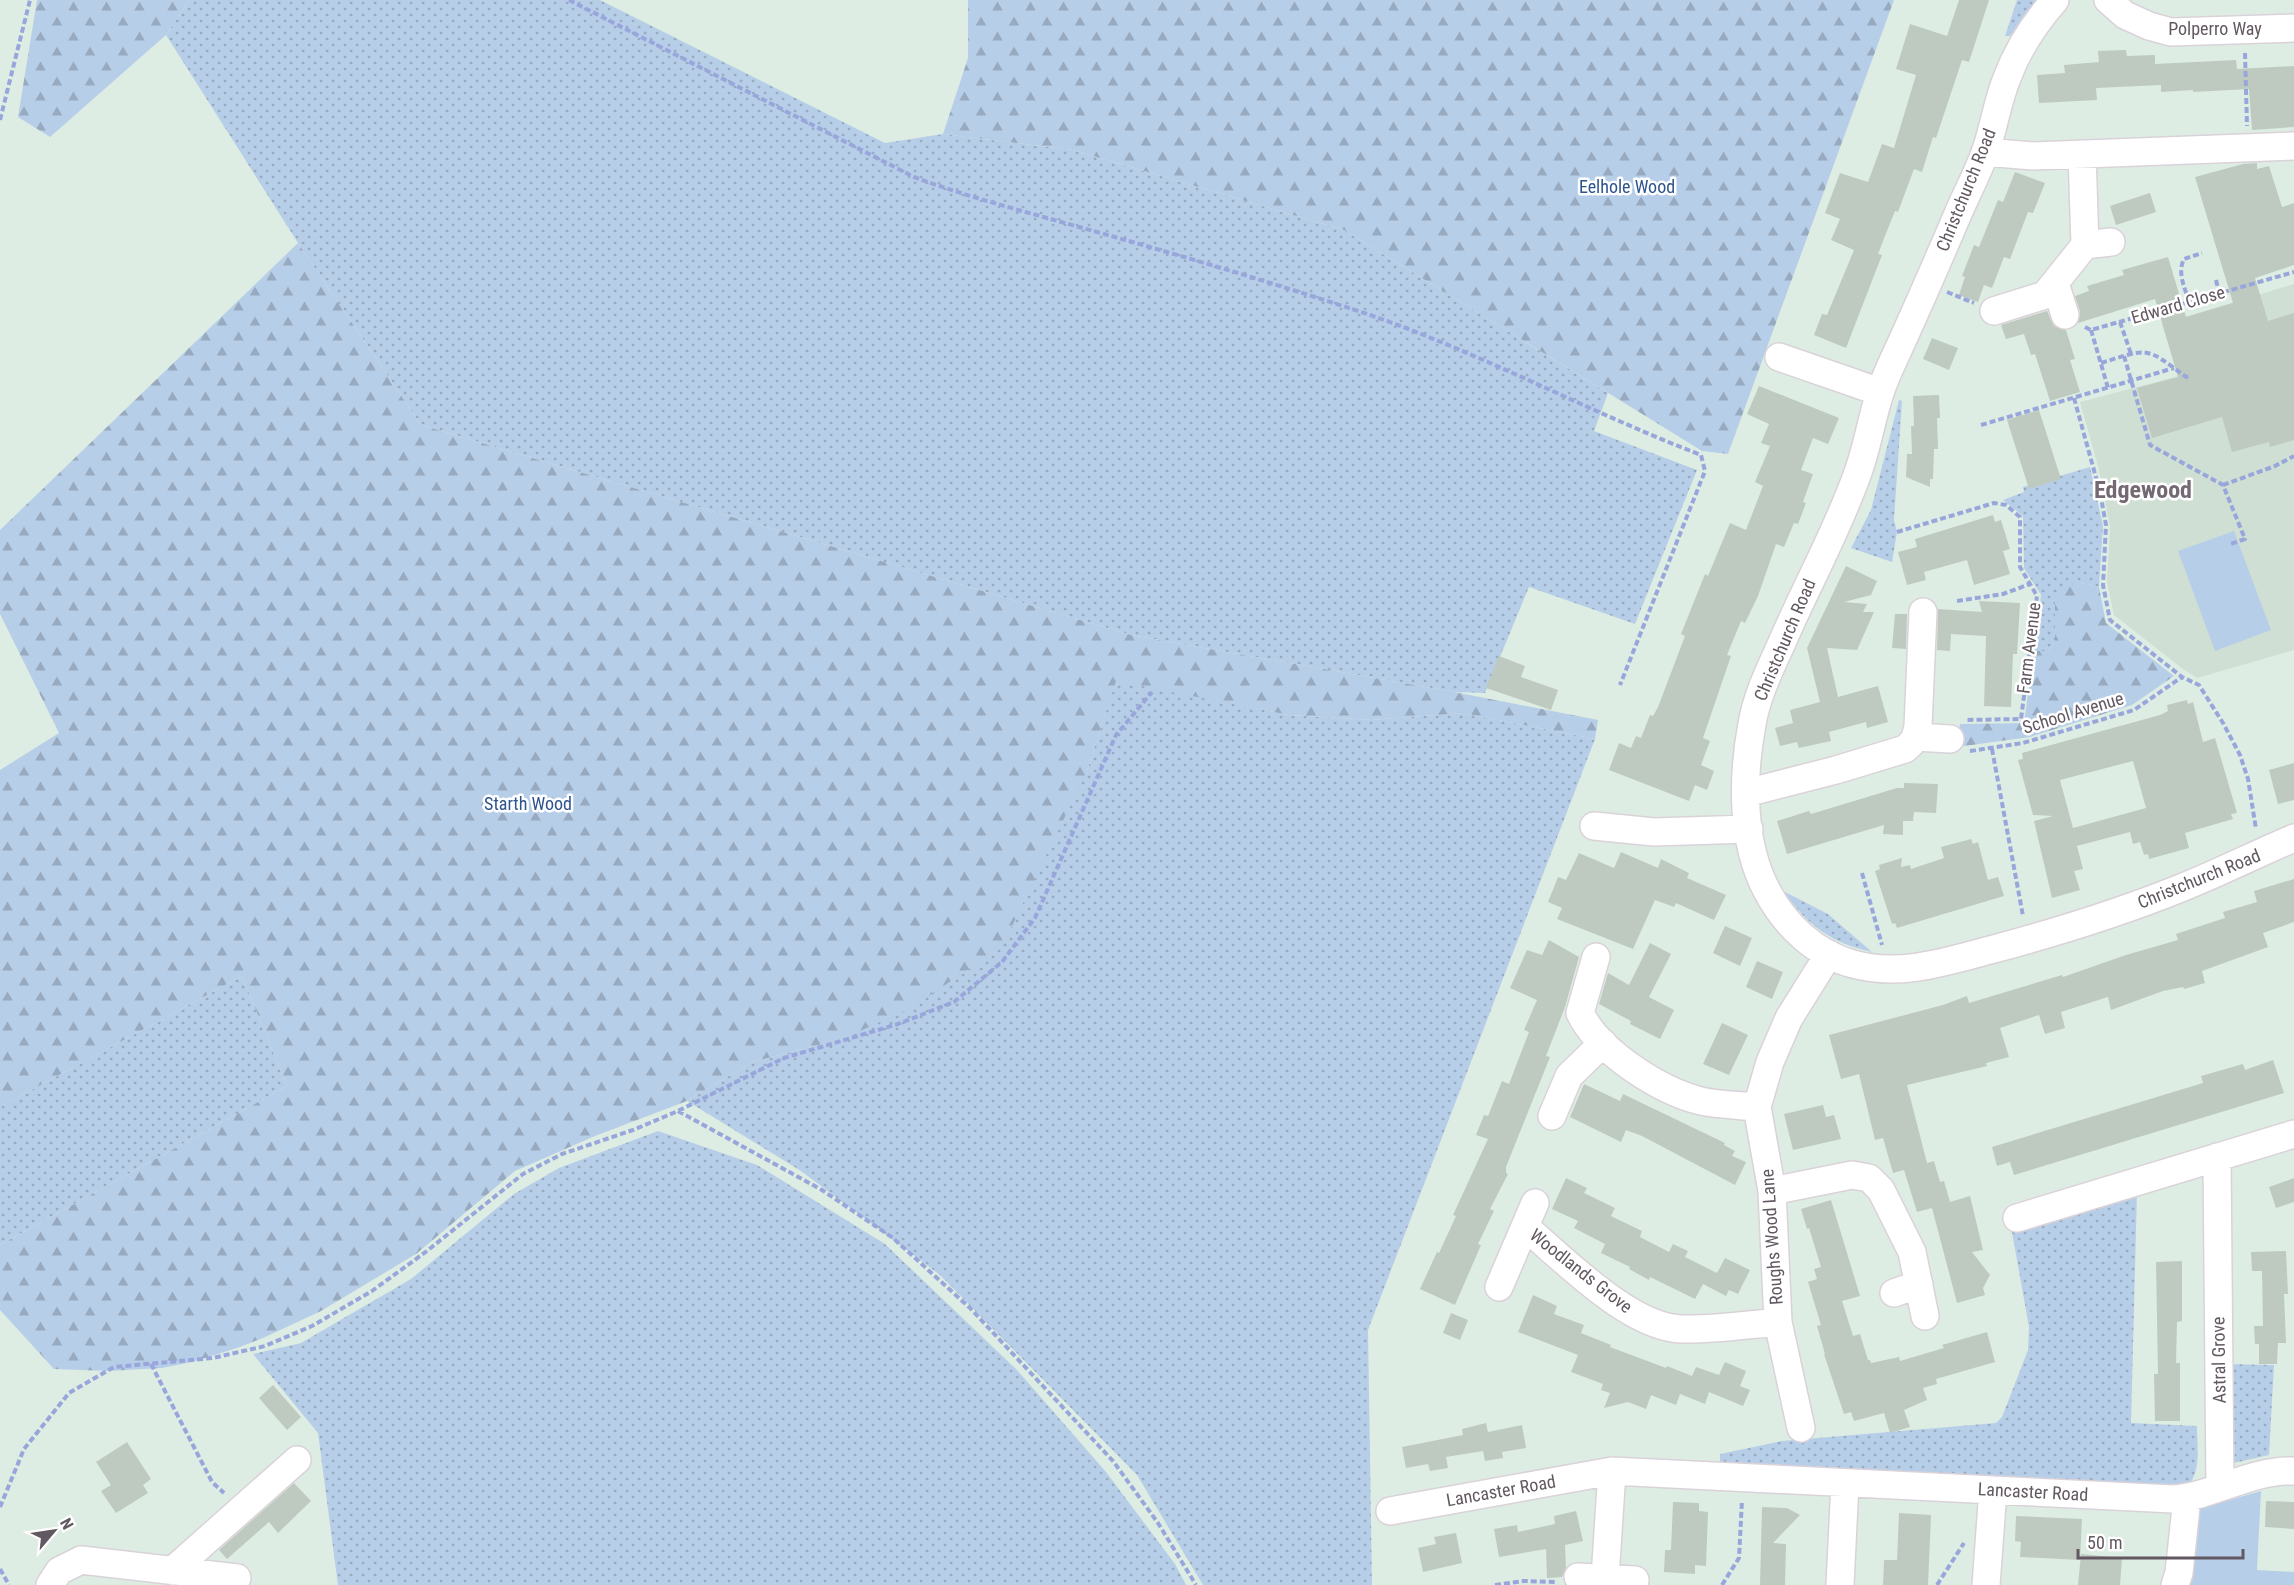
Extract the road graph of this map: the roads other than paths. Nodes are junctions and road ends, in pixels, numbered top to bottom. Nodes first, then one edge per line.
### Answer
1 (2055, 0) edge
2 (2108, 0) edge
3 (2294, 28) edge
4 (2294, 146) edge
5 (1985, 152) junction
6 (2082, 154) junction
7 (2058, 279) junction
8 (1994, 311) road end
9 (2065, 315) road end
10 (1779, 357) dead end
11 (1880, 392) junction
12 (1923, 612) dead end
13 (1916, 737) junction
14 (1950, 739) road end
15 (1746, 793) junction
16 (1594, 826) dead end
17 (1749, 829) junction
18 (2294, 838) edge
19 (1829, 954) junction
20 (1596, 957) dead end
21 (1603, 1043) junction
22 (1757, 1107) junction
23 (1552, 1116) dead end
24 (2294, 1134) edge
25 (2217, 1157) junction
26 (1772, 1191) junction
27 (2017, 1218) dead end
28 (1919, 1284) junction
29 (1499, 1287) dead end
30 (1894, 1293) dead end
31 (1925, 1316) dead end
32 (1778, 1322) junction
33 (1802, 1428) dead end
34 (297, 1460) dead end
35 (1612, 1471) junction
36 (2294, 1471) edge
37 (1845, 1483) junction
38 (2220, 1487) junction
39 (1993, 1490) junction
40 (2187, 1498) junction
41 (1390, 1511) dead end
42 (172, 1571) junction
43 (1578, 1577) road end
44 (237, 1578) dead end
45 (1605, 1578) junction
46 (1635, 1580) dead end
47 (50, 1585) edge
48 (1840, 1585) edge
49 (1987, 1585) edge
50 (2175, 1585) edge

1 - 5 street, Christchurch Road
2 - 3 street, Polperro Way
4 - 6 street
5 - 6 street
5 - 11 street, Christchurch Road
6 - 7 street
7 - 8 street
7 - 9 street
10 - 11 street
11 - 15 street, Christchurch Road
12 - 13 street
13 - 14 street
13 - 15 street
15 - 17 street, Christchurch Road
16 - 17 street
17 - 19 street, Christchurch Road
18 - 19 street, Christchurch Road
19 - 22 street, Roughs Wood Lane
20 - 21 street
21 - 22 street
21 - 23 street
22 - 26 street, Roughs Wood Lane
24 - 25 street
25 - 27 street
25 - 38 street, Astral Grove
26 - 28 street
26 - 32 street, Roughs Wood Lane
28 - 30 street
28 - 31 street
29 - 32 street, Woodlands Grove
32 - 33 street, Roughs Wood Lane
34 - 42 street
35 - 37 street, Lancaster Road
35 - 41 street, Lancaster Road
35 - 45 street
36 - 38 street
37 - 39 street, Lancaster Road
37 - 48 street
38 - 40 street, Lancaster Road
39 - 40 street, Lancaster Road
39 - 49 street
40 - 50 street
42 - 44 street
42 - 47 street
43 - 45 street
45 - 46 street

